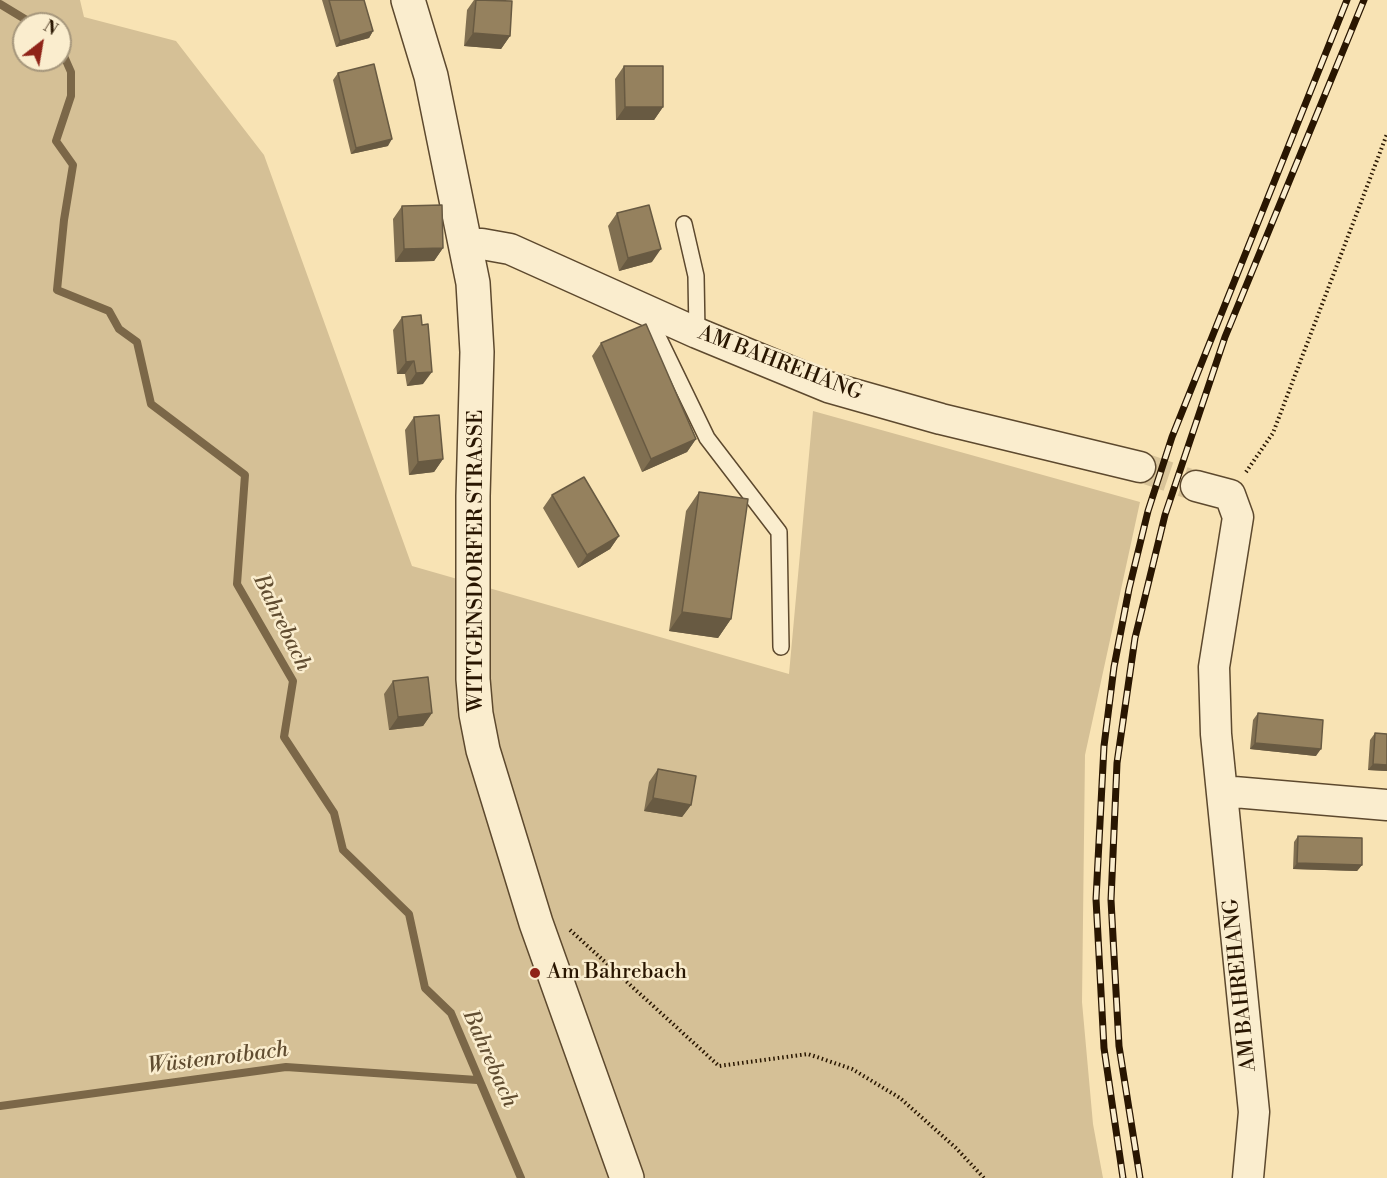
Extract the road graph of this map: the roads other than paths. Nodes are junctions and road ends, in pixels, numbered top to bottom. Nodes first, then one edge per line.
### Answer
1 (408, 0) edge
2 (684, 224) dead end
3 (466, 244) junction
4 (645, 309) junction
5 (697, 333) junction
6 (1140, 467) tunnel mouth
7 (1196, 486) tunnel mouth
8 (782, 647) dead end
9 (1222, 791) junction
10 (1387, 805) edge
11 (627, 1178) edge
12 (1248, 1178) edge

1 - 3 street, WITTGENSDORFER STRASSE
2 - 5 lane
3 - 4 street, AM BAHREHANG
3 - 11 street, WITTGENSDORFER STRASSE
4 - 5 street, AM BAHREHANG
4 - 8 lane
5 - 6 street, AM BAHREHANG
7 - 9 street, AM BAHREHANG
9 - 10 street
9 - 12 street, AM BAHREHANG

